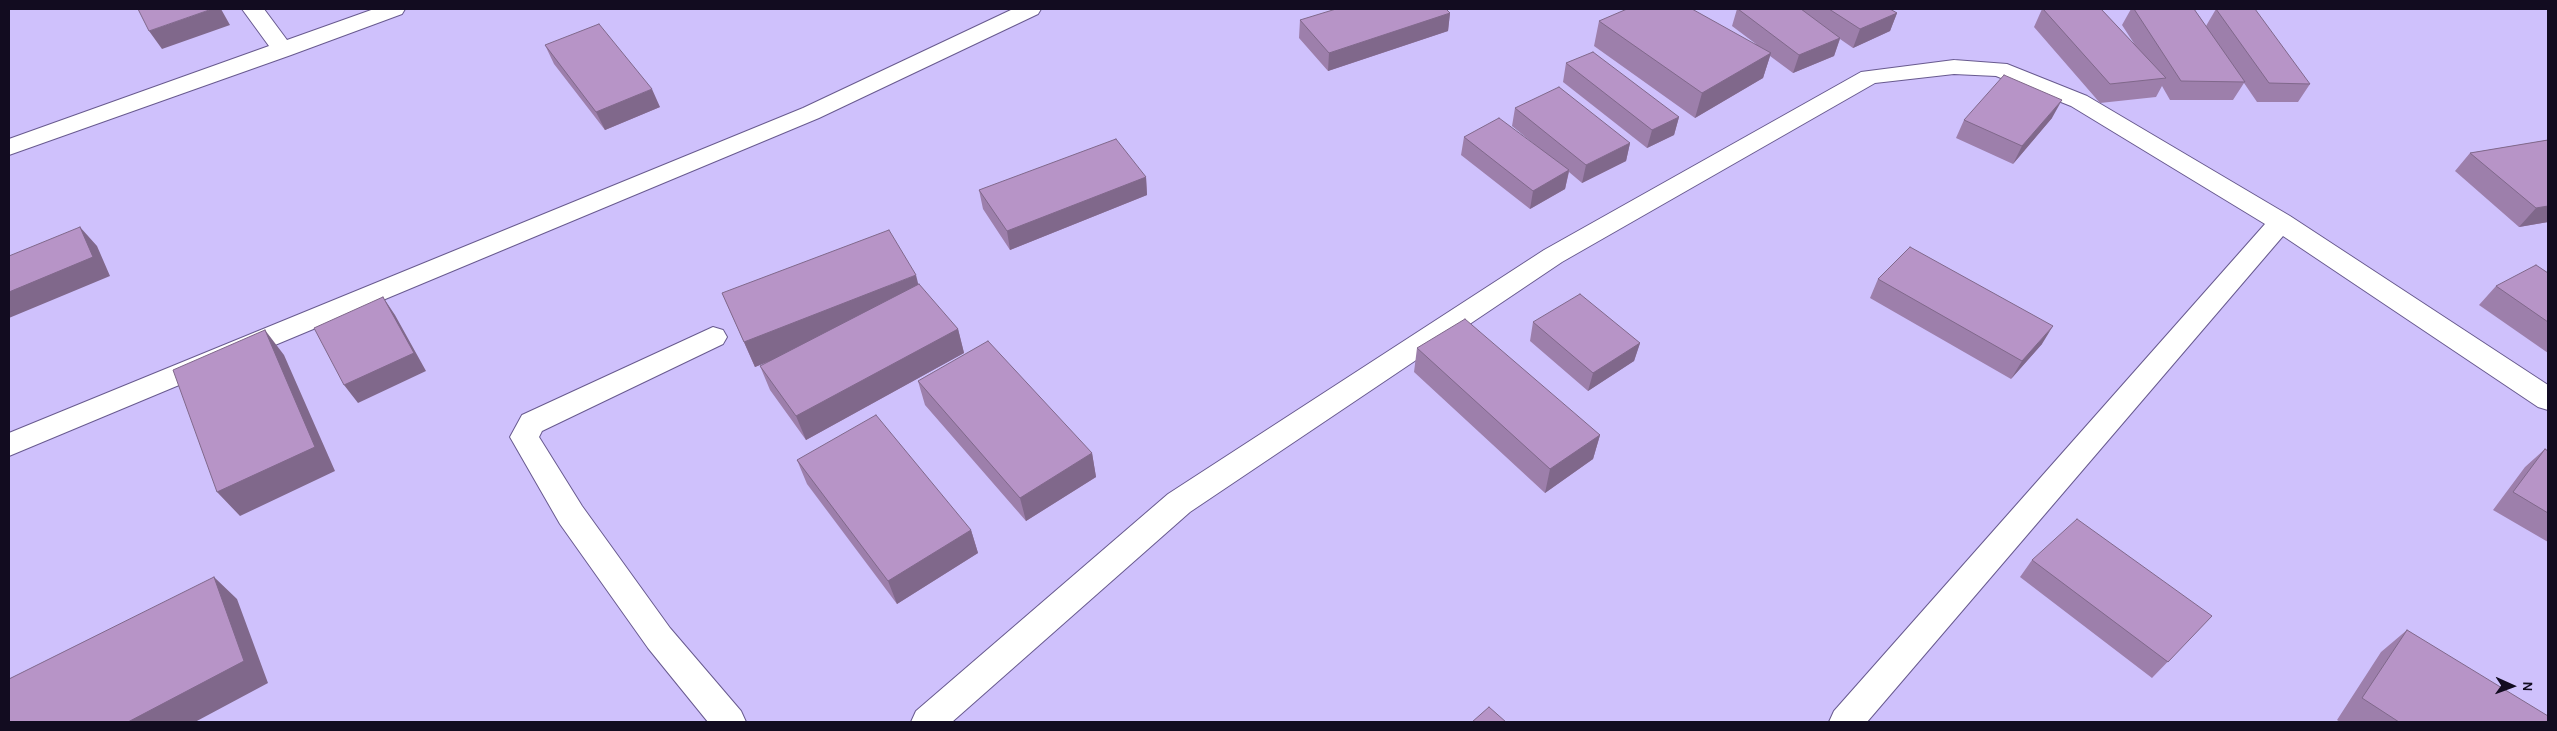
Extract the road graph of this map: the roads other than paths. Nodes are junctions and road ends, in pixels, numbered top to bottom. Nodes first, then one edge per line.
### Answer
1 (253, 9) edge
2 (394, 9) edge
3 (1030, 9) edge
4 (283, 50) junction
5 (9, 147) edge
6 (2281, 222) junction
7 (713, 337) dead end
8 (2548, 399) edge
9 (9, 445) edge
10 (729, 722) edge
11 (928, 722) edge
12 (1846, 722) edge

1 - 4 street
2 - 4 street
3 - 9 street
4 - 5 street
6 - 8 street
6 - 11 street
6 - 12 street
7 - 10 street

